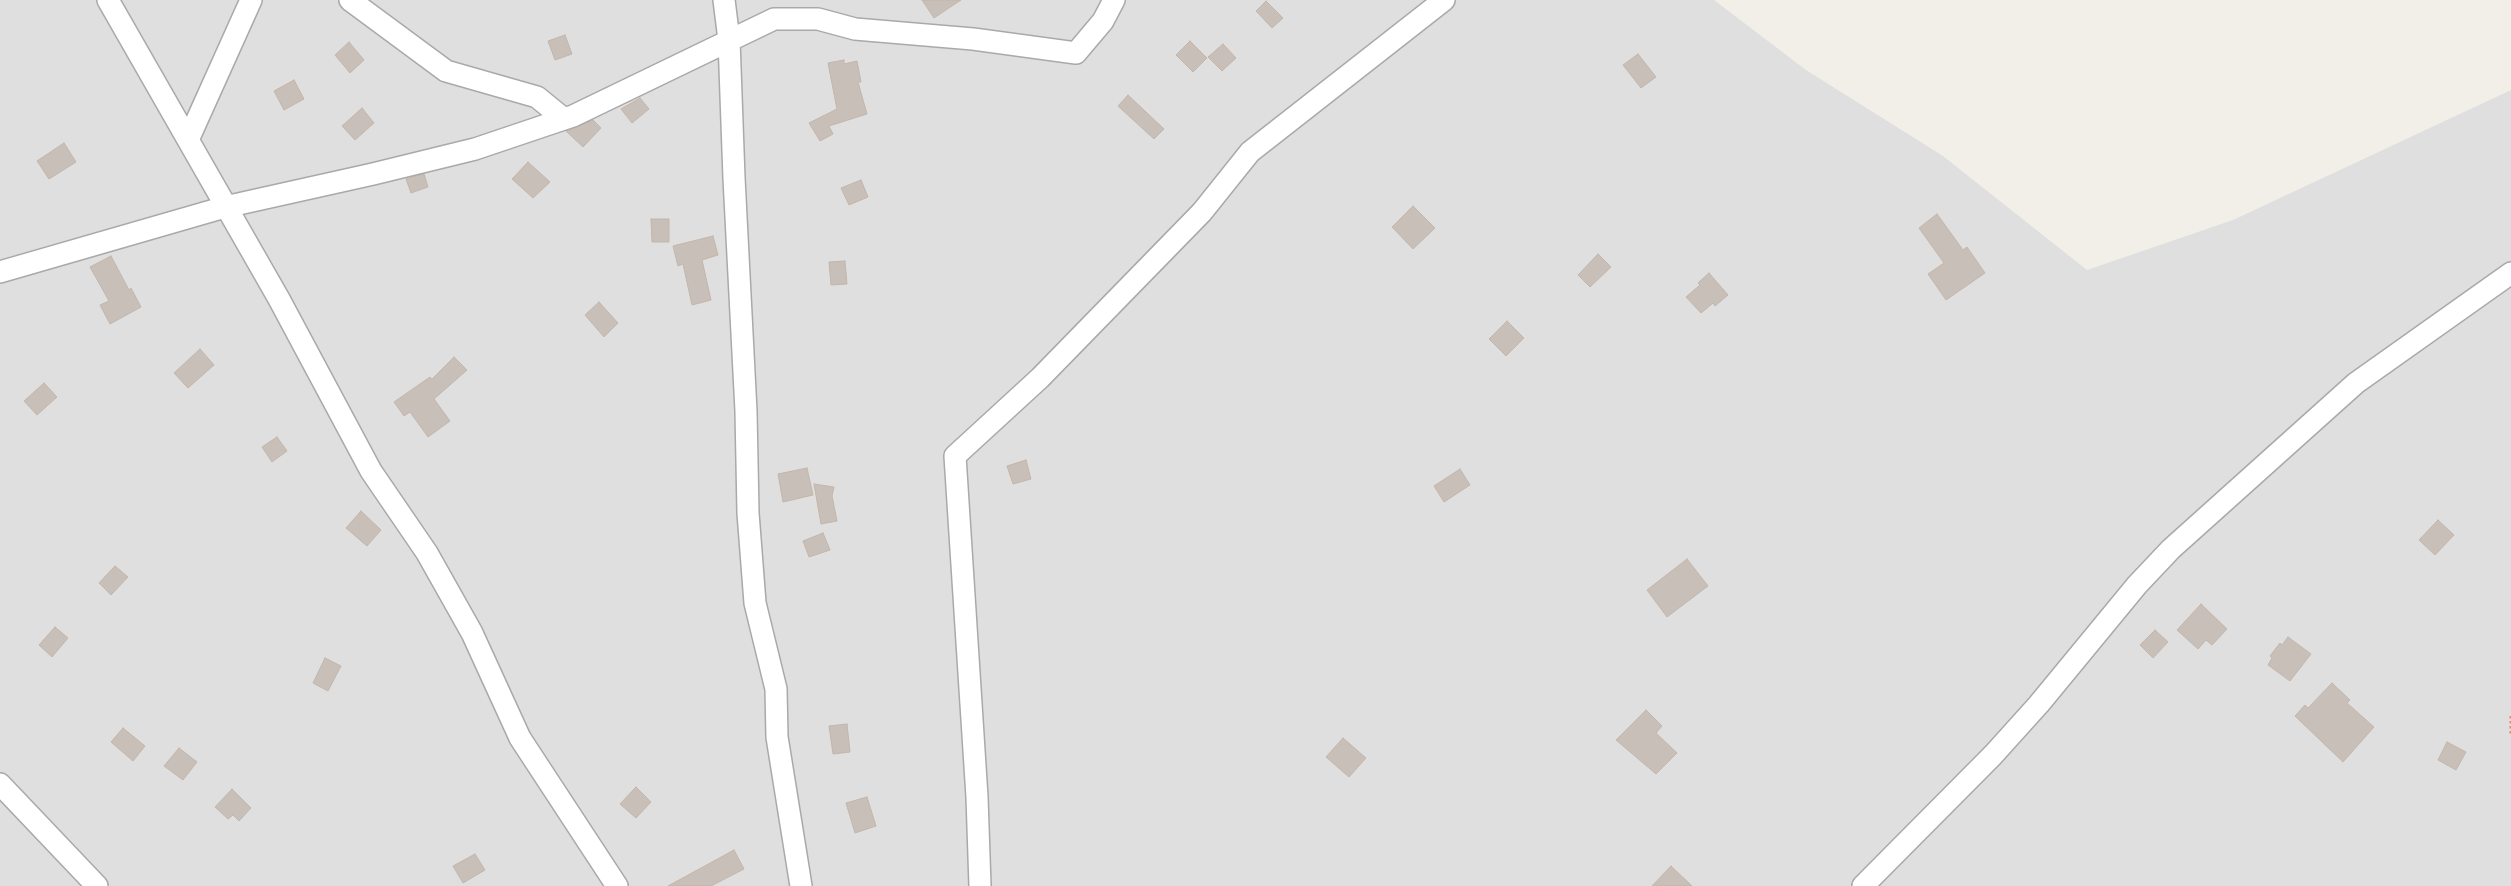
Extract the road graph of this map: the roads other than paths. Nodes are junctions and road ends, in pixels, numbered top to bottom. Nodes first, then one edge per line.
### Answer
1 (108, 0) edge
2 (251, 0) edge
3 (350, 0) edge
4 (724, 0) edge
5 (1114, 0) edge
6 (1444, 0) edge
7 (729, 40) junction
8 (564, 119) junction
9 (188, 140) junction
10 (225, 207) junction
11 (0, 272) edge
12 (2511, 273) edge
13 (0, 784) edge
14 (89, 883) edge
15 (617, 886) edge
16 (801, 886) edge
17 (980, 886) edge
18 (1863, 886) edge

1 - 9 street
2 - 9 street
3 - 8 street
4 - 7 street
5 - 7 street
6 - 17 street
7 - 8 street
7 - 16 street
8 - 10 street
9 - 10 street
10 - 11 street
10 - 15 street
12 - 18 street
13 - 14 street

